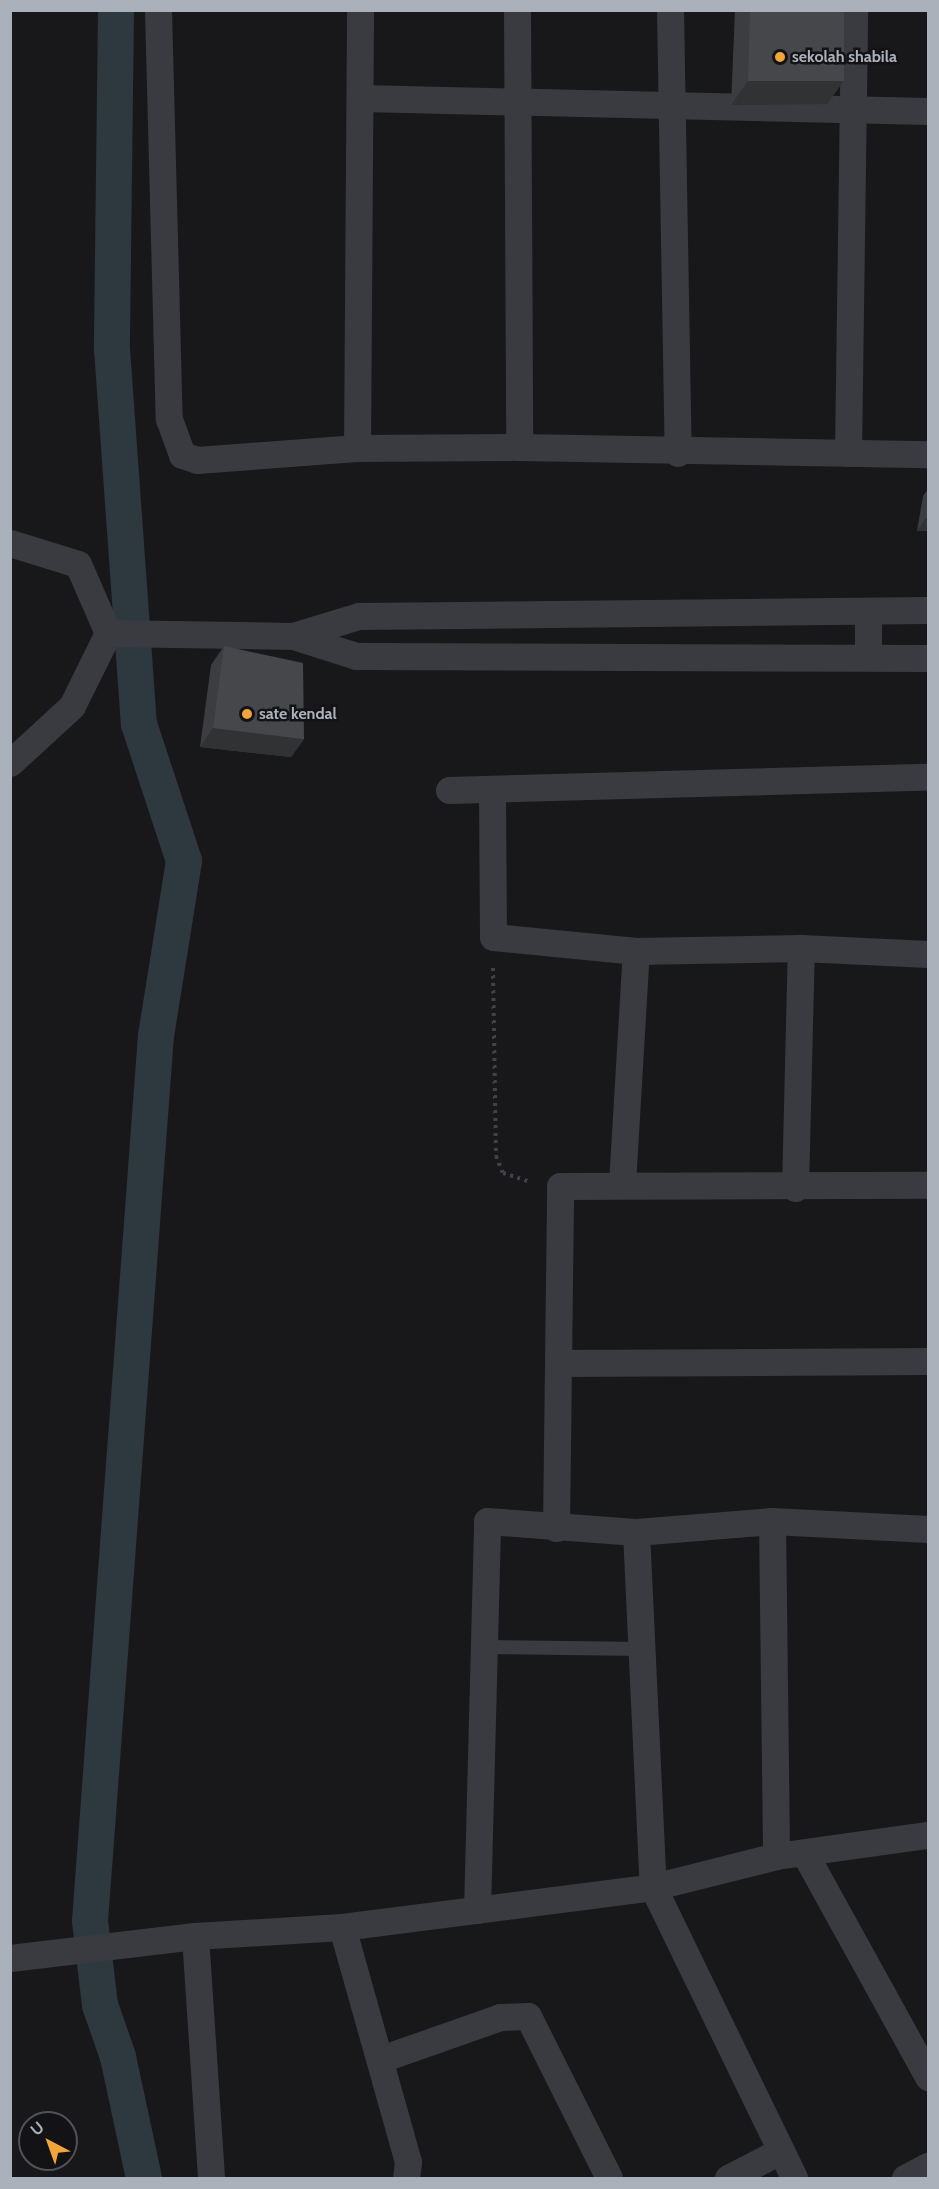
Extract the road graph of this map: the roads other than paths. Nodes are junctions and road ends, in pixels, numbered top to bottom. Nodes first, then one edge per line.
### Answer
1 (158, 10) edge
2 (360, 10) edge
3 (517, 10) edge
4 (670, 10) edge
5 (854, 10) edge
6 (361, 98) junction
7 (519, 100) junction
8 (671, 107) junction
9 (852, 108) junction
10 (928, 111) edge
11 (519, 447) junction
12 (357, 448) junction
13 (678, 453) junction
14 (848, 453) junction
15 (928, 454) edge
16 (10, 543) edge
17 (928, 610) edge
18 (868, 611) junction
19 (126, 632) junction
20 (293, 636) junction
21 (868, 657) junction
22 (928, 658) edge
23 (10, 763) edge
24 (928, 777) edge
25 (449, 790) dead end
26 (492, 793) junction
27 (801, 948) junction
28 (636, 951) junction
29 (928, 954) edge
30 (622, 1184) junction
31 (928, 1185) edge
32 (795, 1188) junction
33 (928, 1361) edge
34 (558, 1363) junction
35 (772, 1521) junction
36 (556, 1528) junction
37 (928, 1529) edge
38 (636, 1532) junction
39 (482, 1647) junction
40 (642, 1649) junction
41 (928, 1835) edge
42 (805, 1854) junction
43 (776, 1856) junction
44 (653, 1887) junction
45 (477, 1910) junction
46 (342, 1927) junction
47 (195, 1935) junction
48 (10, 1958) edge
49 (381, 2059) junction
50 (928, 2077) edge
51 (780, 2151) junction
52 (928, 2166) edge
53 (410, 2173) edge
54 (211, 2178) edge
55 (609, 2178) edge
56 (728, 2178) edge
57 (794, 2178) edge
58 (904, 2178) edge

1 - 12 street
2 - 6 street
3 - 7 street
4 - 8 street
5 - 9 street
6 - 7 street
6 - 12 street
7 - 8 street
7 - 11 street
8 - 9 street
8 - 13 street
9 - 10 street
9 - 14 street
11 - 12 street
11 - 13 street
13 - 14 street
14 - 15 street
16 - 19 street
17 - 18 street
18 - 20 street
18 - 21 street
19 - 20 street
19 - 23 street
20 - 21 street
21 - 22 street
24 - 26 street
25 - 26 street
26 - 28 street
27 - 28 street
27 - 29 street
27 - 32 street
28 - 30 street
30 - 32 street
30 - 34 street
31 - 32 street
33 - 34 street
34 - 36 street
35 - 37 street
35 - 38 street
35 - 43 street
36 - 38 street
36 - 39 street
38 - 40 street
39 - 40 lane
39 - 45 street
40 - 44 street
41 - 42 street
42 - 43 street
42 - 50 street
43 - 44 street
44 - 45 street
44 - 51 street
45 - 46 street
46 - 47 street
46 - 49 street
47 - 48 street
47 - 54 street
49 - 53 street
49 - 55 street
51 - 56 street
51 - 57 street
52 - 58 street

